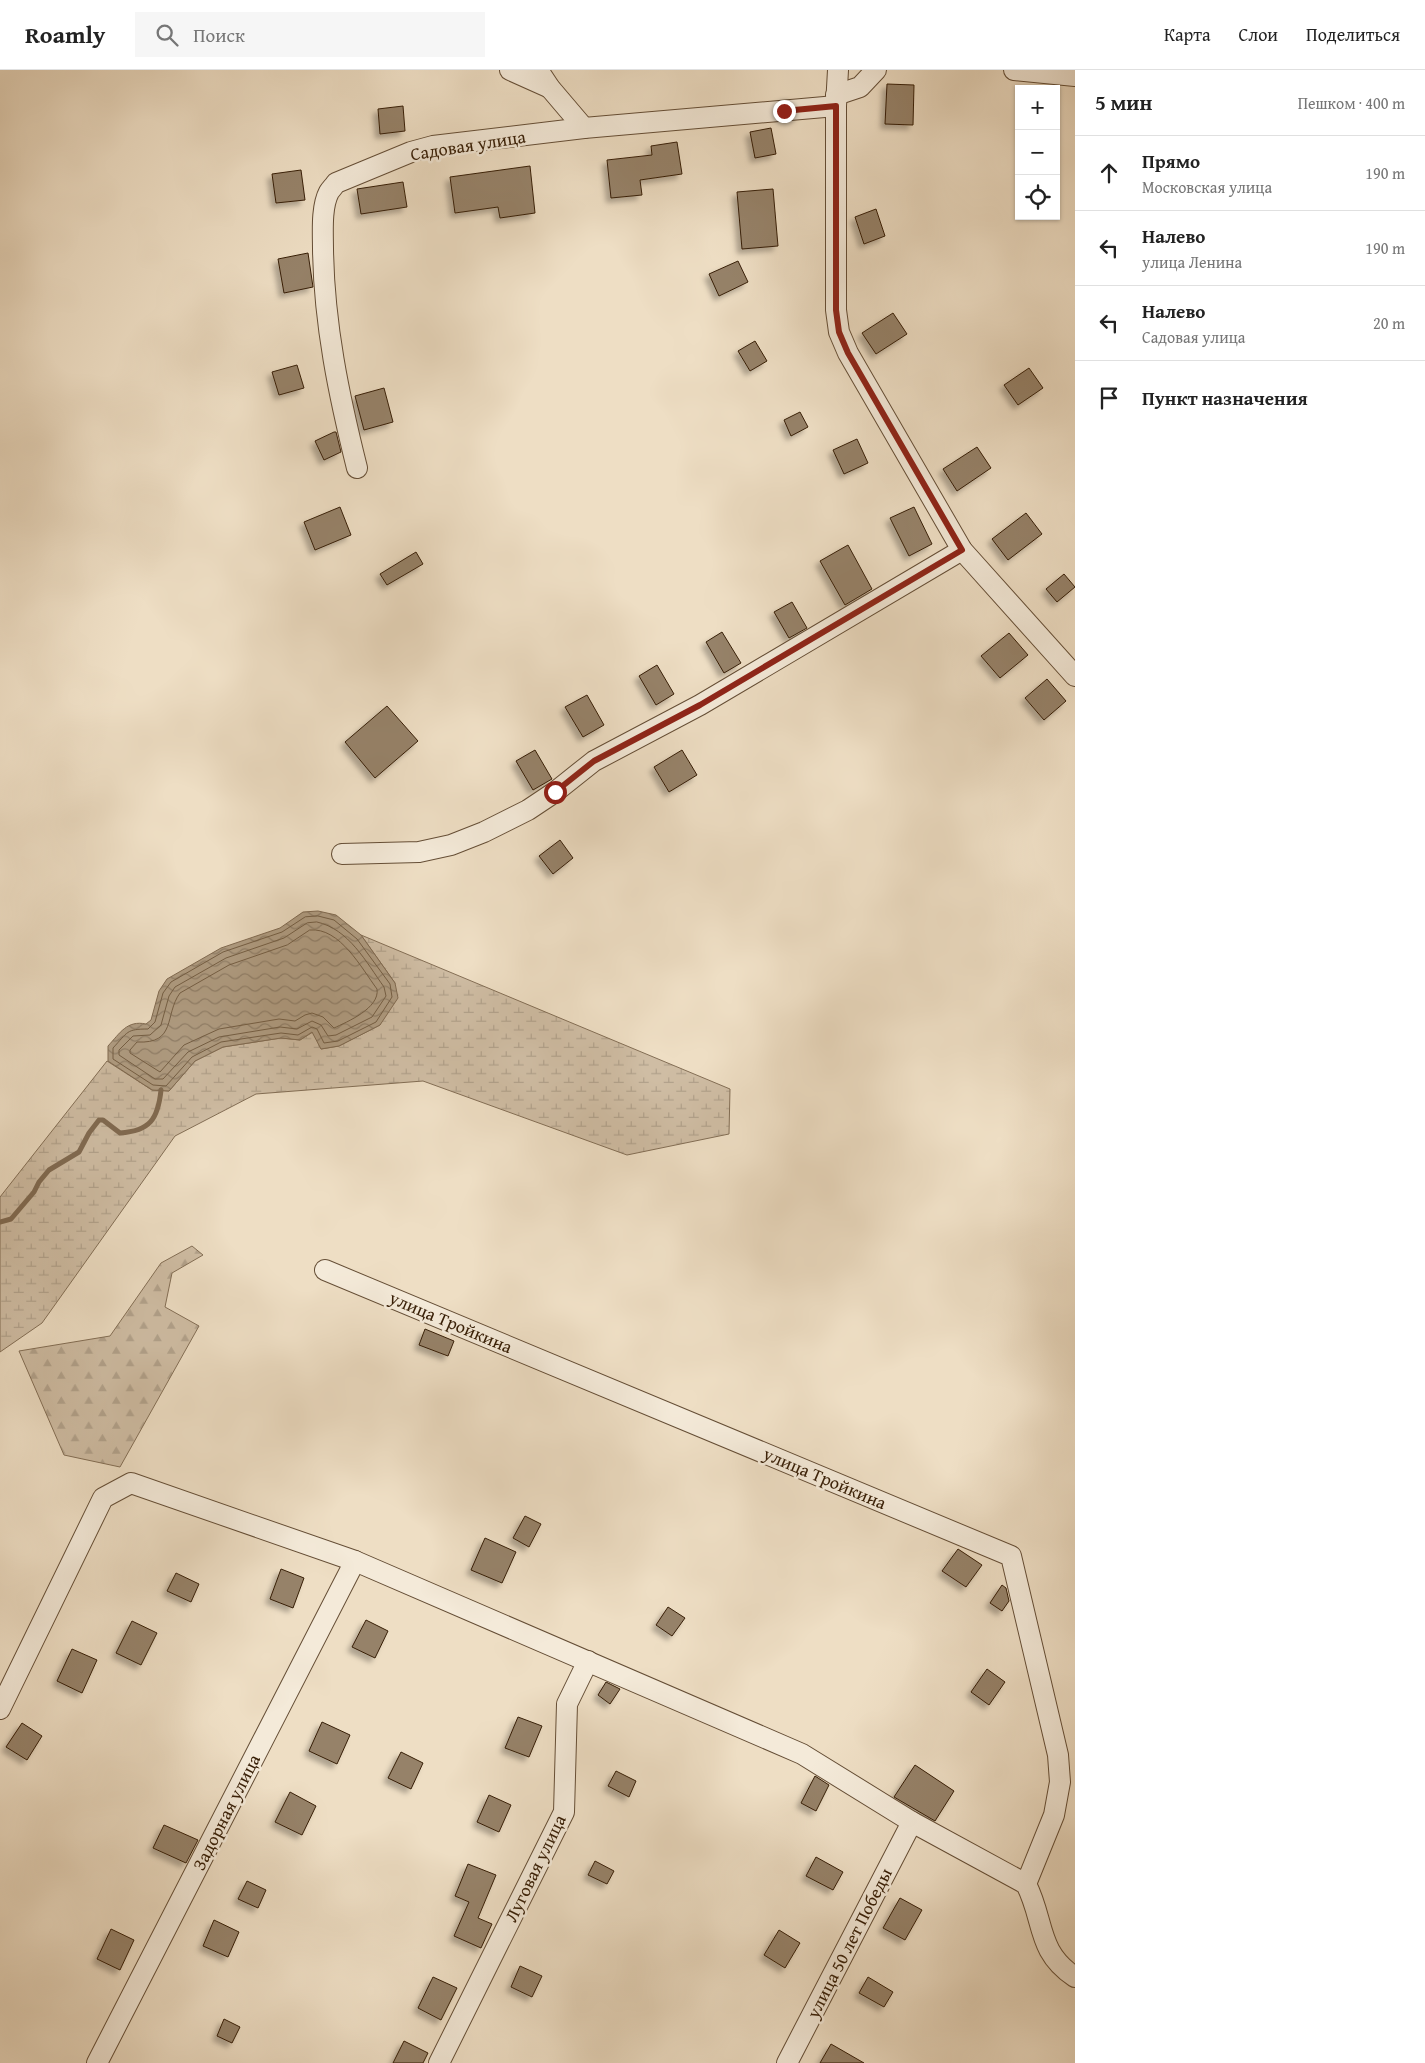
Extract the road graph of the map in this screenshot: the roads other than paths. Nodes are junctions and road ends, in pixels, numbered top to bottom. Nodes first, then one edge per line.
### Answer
1 (510, 70) edge
2 (538, 70) edge
3 (838, 70) edge
4 (876, 70) edge
5 (1014, 70) edge
6 (1075, 76) edge
7 (550, 88) junction
8 (836, 101) junction
9 (584, 128) junction
10 (357, 468) dead end
11 (962, 550) junction
12 (1075, 676) edge
13 (342, 854) dead end
14 (326, 1270) dead end
15 (355, 1561) junction
16 (588, 1661) junction
17 (0, 1709) edge
18 (912, 1822) junction
19 (1026, 1884) junction
20 (1075, 1977) edge
21 (97, 2063) edge
22 (439, 2063) edge
23 (787, 2063) edge

1 - 7 street
2 - 7 street
3 - 8 street
4 - 8 street, Садовая улица
5 - 6 street
7 - 9 street
8 - 9 street, Садовая улица
8 - 11 street
9 - 10 street, Садовая улица
11 - 12 street
11 - 13 street
14 - 19 street, улица Тройкина
15 - 16 street
15 - 17 street
15 - 21 street, Задорная улица
16 - 18 street
16 - 22 street, Луговая улица
18 - 19 street
18 - 23 street, улица 50 лет Победы
19 - 20 street

